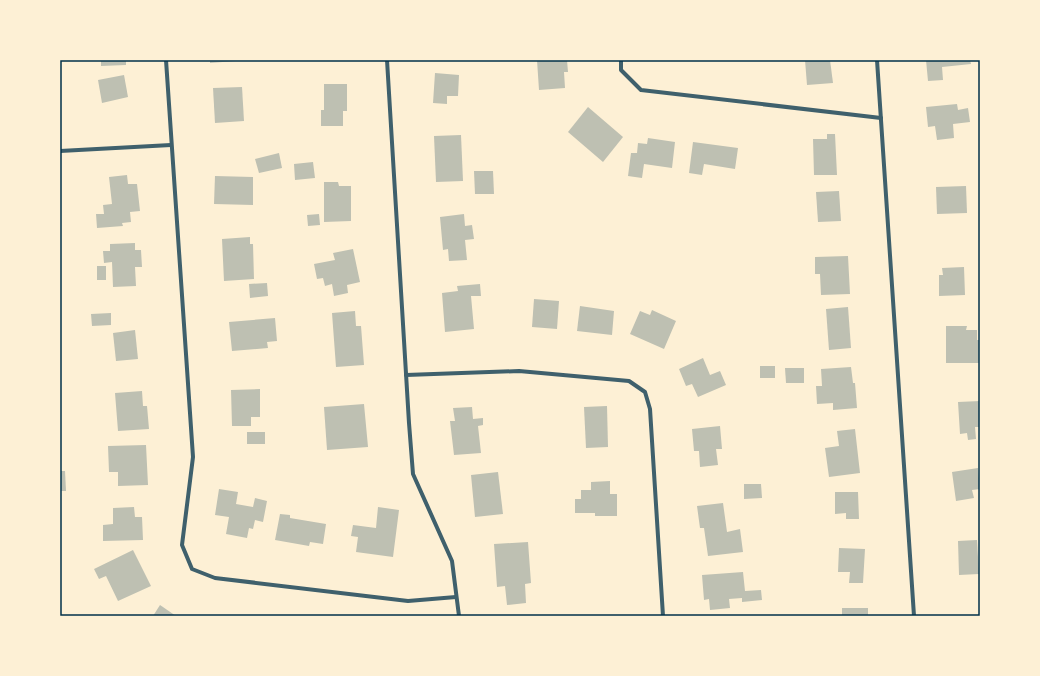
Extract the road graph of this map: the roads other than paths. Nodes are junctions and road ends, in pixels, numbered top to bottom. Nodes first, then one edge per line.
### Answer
1 (166, 60) edge
2 (387, 60) edge
3 (621, 60) edge
4 (878, 60) edge
5 (881, 118) junction
6 (171, 144) junction
7 (60, 151) edge
8 (406, 375) junction
9 (456, 597) junction
10 (459, 616) edge
11 (663, 616) edge
12 (914, 616) edge

1 - 6 street
2 - 8 street
3 - 5 street
4 - 5 street
5 - 12 street
6 - 7 street
6 - 9 street
8 - 9 street
8 - 11 street
9 - 10 street

